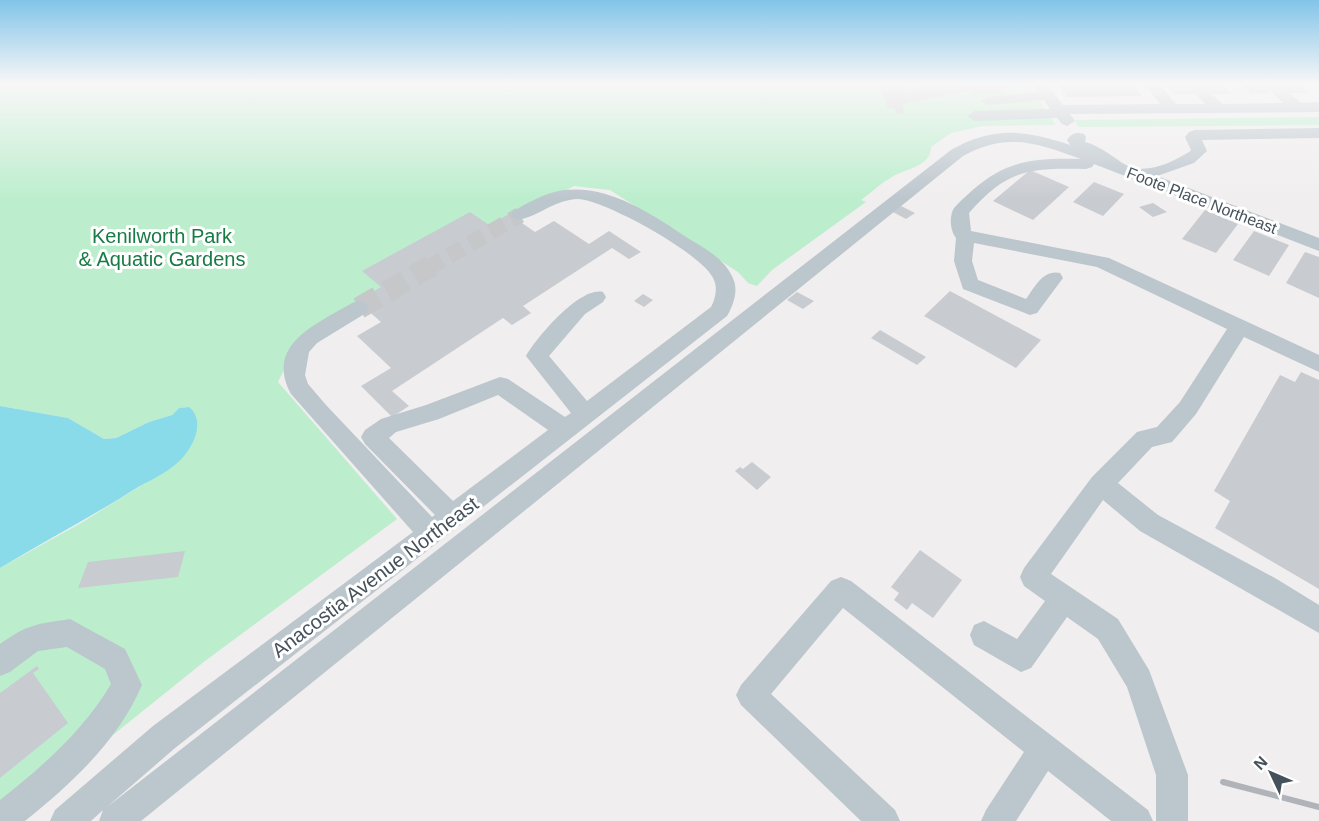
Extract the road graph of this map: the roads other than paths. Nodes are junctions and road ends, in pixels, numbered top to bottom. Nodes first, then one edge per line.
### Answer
1 (1068, 122) edge
2 (1319, 133) edge
3 (1112, 164) junction
4 (1140, 176) junction
5 (520, 215) tunnel mouth
6 (965, 236) junction
7 (1319, 245) edge
8 (1053, 278) dead end
9 (596, 297) dead end
10 (358, 308) tunnel mouth
11 (1240, 326) junction
12 (1319, 364) edge
13 (586, 415) junction
14 (566, 430) junction
15 (1101, 484) junction
16 (453, 517) junction
17 (430, 534) junction
18 (1064, 598) junction
19 (1319, 620) edge
20 (984, 635) dead end
21 (0, 662) edge
22 (1044, 749) junction
23 (0, 820) edge
24 (66, 821) edge
25 (115, 821) edge
26 (884, 821) edge
27 (997, 821) edge
28 (1137, 821) edge
29 (1172, 821) edge

1 - 3 street, Foote Place Northeast
2 - 4 street
3 - 4 street, Foote Place Northeast
3 - 6 street
3 - 25 street
4 - 7 street, Foote Place Northeast
5 - 13 street, Anacostia Avenue Northeast
6 - 8 street
6 - 11 street
9 - 13 street
10 - 17 street
11 - 12 street
11 - 15 street
13 - 14 street, Anacostia Avenue Northeast
14 - 16 street, Anacostia Avenue Northeast
14 - 16 street
15 - 18 street
15 - 19 street
16 - 17 street, Anacostia Avenue Northeast
17 - 24 street, Anacostia Avenue Northeast
18 - 20 street
18 - 29 street
21 - 23 street
22 - 26 street
22 - 27 street
22 - 28 street

